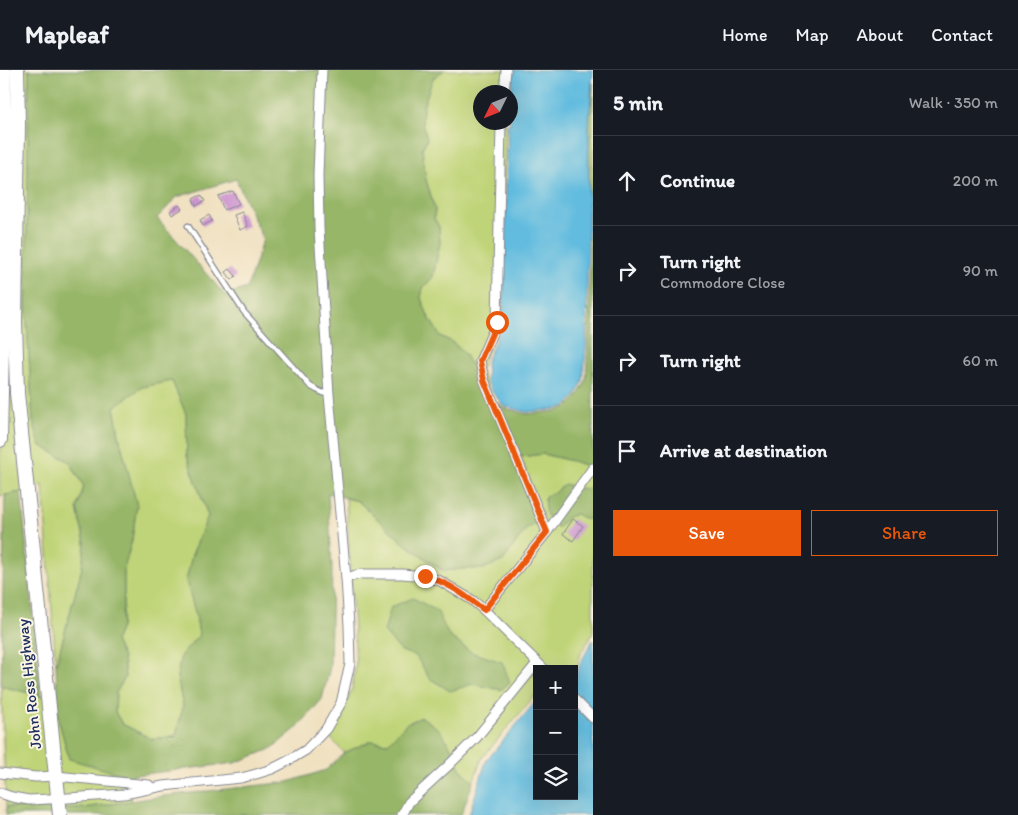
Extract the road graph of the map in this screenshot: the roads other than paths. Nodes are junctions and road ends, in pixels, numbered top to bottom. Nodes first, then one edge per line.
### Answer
1 (3, 70) edge
2 (17, 70) edge
3 (322, 70) edge
4 (506, 70) edge
5 (505, 85) edge
6 (501, 130) edge
7 (188, 226) dead end
8 (329, 395) junction
9 (0, 440) edge
10 (593, 468) edge
11 (590, 478) edge
12 (547, 532) junction
13 (346, 578) junction
14 (484, 610) junction
15 (539, 665) edge
16 (533, 674) edge
17 (578, 703) edge
18 (593, 718) edge
19 (0, 773) edge
20 (56, 776) junction
21 (163, 786) junction
22 (0, 794) edge
23 (58, 798) junction
24 (60, 815) edge
25 (402, 815) edge

1 - 9 main road
2 - 20 main road, John Ross Highway
3 - 8 street
4 - 5 street
6 - 12 street
7 - 8 lane
8 - 13 street
10 - 11 street
11 - 12 street
12 - 14 street
13 - 14 street
13 - 21 street
14 - 15 street
16 - 25 street
17 - 18 street
19 - 20 street
20 - 21 street
20 - 23 main road, John Ross Highway
21 - 23 street
22 - 23 street
23 - 24 main road, John Ross Highway

